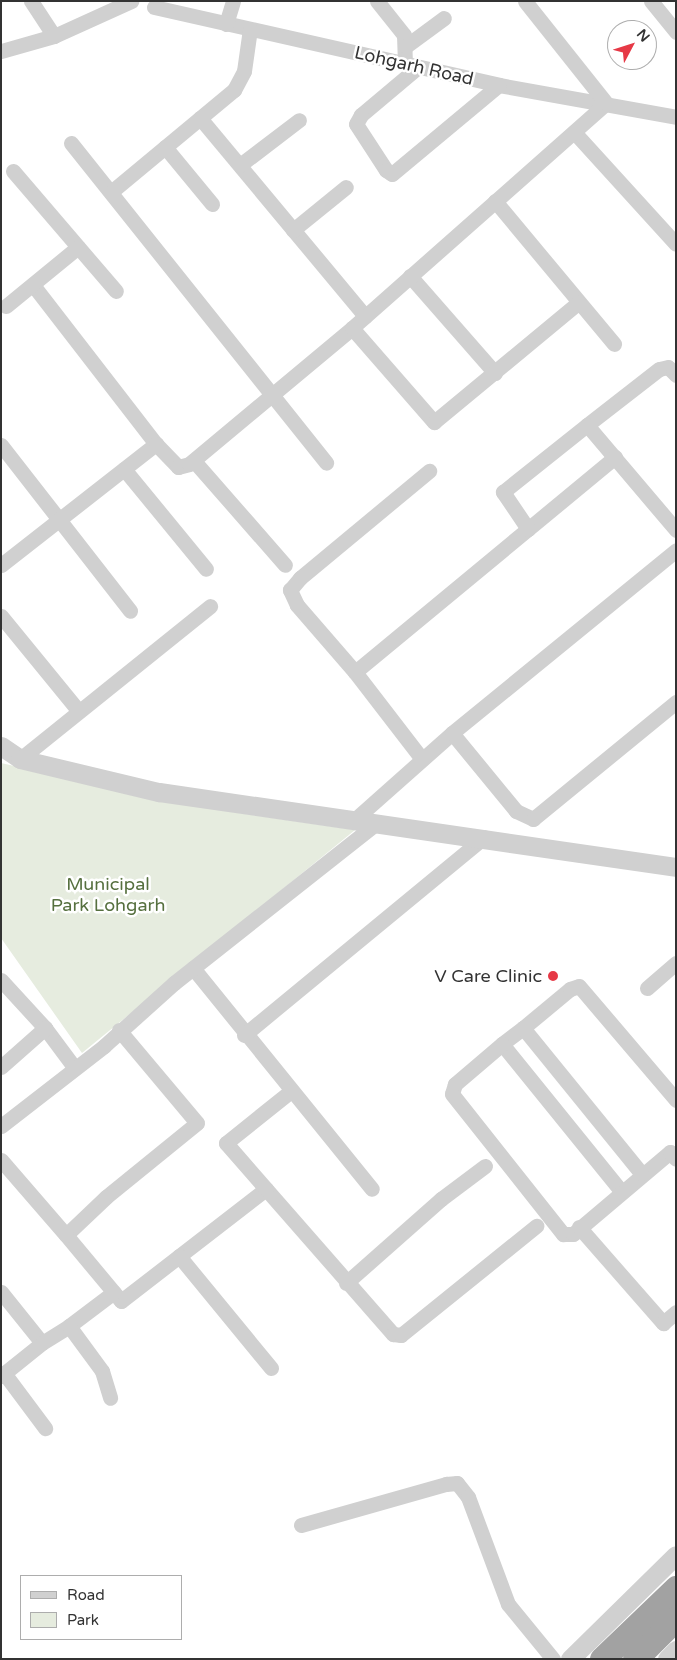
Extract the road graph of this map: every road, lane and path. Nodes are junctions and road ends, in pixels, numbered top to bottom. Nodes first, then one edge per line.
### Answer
1 (32, 1) edge
2 (131, 1) edge
3 (138, 1) edge
4 (232, 1) edge
5 (378, 1) edge
6 (525, 1) edge
7 (651, 1) edge
8 (157, 4) edge
9 (444, 18) dead end
10 (226, 24) junction
11 (250, 29) junction
12 (676, 32) edge
13 (54, 36) junction
14 (406, 46) junction
15 (1, 51) edge
16 (411, 65) junction
17 (499, 85) junction
18 (606, 103) junction
19 (676, 116) edge
20 (200, 118) junction
21 (298, 120) dead end
22 (574, 132) junction
23 (71, 143) dead end
24 (166, 147) junction
25 (240, 165) junction
26 (14, 171) dead end
27 (346, 187) dead end
28 (111, 192) junction
29 (495, 201) junction
30 (212, 204) dead end
31 (294, 230) junction
32 (676, 244) edge
33 (78, 246) junction
34 (410, 276) junction
35 (33, 285) junction
36 (116, 292) dead end
37 (578, 303) junction
38 (6, 306) dead end
39 (365, 316) junction
40 (352, 328) junction
41 (614, 344) dead end
42 (495, 373) junction
43 (676, 375) edge
44 (271, 396) junction
45 (587, 425) junction
46 (156, 444) junction
47 (1, 445) edge
48 (615, 456) junction
49 (194, 461) junction
50 (326, 463) dead end
51 (124, 469) junction
52 (429, 471) dead end
53 (59, 519) junction
54 (528, 529) junction
55 (676, 530) edge
56 (676, 550) edge
57 (1, 565) edge
58 (284, 565) dead end
59 (206, 570) dead end
60 (210, 606) dead end
61 (130, 611) dead end
62 (1, 616) edge
63 (356, 672) junction
64 (676, 702) edge
65 (78, 710) junction
66 (452, 733) junction
67 (1, 746) edge
68 (20, 759) junction
69 (422, 759) junction
70 (353, 821) junction
71 (375, 824) junction
72 (484, 837) junction
73 (676, 867) edge
74 (676, 963) edge
75 (193, 968) junction
76 (1, 980) edge
77 (647, 988) dead end
78 (45, 1028) junction
79 (523, 1028) junction
80 (119, 1030) junction
81 (244, 1035) junction
82 (502, 1044) junction
83 (1, 1067) edge
84 (74, 1067) junction
85 (291, 1091) junction
86 (676, 1100) edge
87 (1, 1126) edge
88 (674, 1152) edge
89 (1, 1160) edge
90 (485, 1166) dead end
91 (641, 1173) junction
92 (266, 1190) junction
93 (372, 1190) dead end
94 (621, 1191) junction
95 (536, 1226) dead end
96 (579, 1227) junction
97 (66, 1235) junction
98 (179, 1256) junction
99 (346, 1283) junction
100 (1, 1292) edge
101 (114, 1292) junction
102 (676, 1312) edge
103 (69, 1326) junction
104 (42, 1343) junction
105 (271, 1368) dead end
106 (3, 1374) edge
107 (110, 1398) dead end
108 (45, 1428) dead end
109 (301, 1525) dead end
110 (676, 1555) edge
111 (676, 1588) edge
112 (676, 1618) edge
113 (553, 1659) edge
114 (570, 1659) edge
115 (602, 1659) edge
116 (635, 1659) edge

1 - 13 street
2 - 13 street
3 - 8 street, Lohgarh Road
4 - 10 street
5 - 14 street
6 - 18 street
7 - 12 street
8 - 10 street, Lohgarh Road
9 - 14 street
10 - 11 street, Lohgarh Road
11 - 16 street, Lohgarh Road
11 - 20 street
13 - 15 street
14 - 16 street
16 - 17 street, Lohgarh Road
16 - 17 street
17 - 18 street, Lohgarh Road
18 - 19 street, Lohgarh Road
18 - 22 street
20 - 24 street
20 - 25 street
21 - 25 street
22 - 29 street
22 - 32 street
23 - 28 street
24 - 28 street
24 - 30 street
25 - 31 street
26 - 33 street
27 - 31 street
28 - 44 street
29 - 34 street
29 - 37 street
31 - 39 street
33 - 35 street
33 - 36 street
34 - 39 street
34 - 42 street
35 - 38 street
35 - 46 street
37 - 41 street
37 - 42 street
39 - 40 street
40 - 42 street
40 - 44 street
43 - 45 street
44 - 49 street
44 - 50 street
45 - 48 street
45 - 54 street
46 - 49 street
46 - 51 street
47 - 53 street
48 - 54 street
48 - 55 street
49 - 58 street
51 - 53 street
51 - 59 street
52 - 63 street
53 - 57 street
53 - 61 street
54 - 63 street
56 - 66 street
60 - 65 street
62 - 65 street
63 - 69 street
64 - 66 street
65 - 68 street
66 - 69 street
67 - 68 street
68 - 70 street
69 - 70 street
70 - 71 street
71 - 72 street
71 - 75 street
72 - 73 street
72 - 81 street
74 - 77 street
75 - 80 street
75 - 81 street
76 - 78 street
78 - 83 street
78 - 84 street
79 - 82 street
79 - 86 street
79 - 91 street
80 - 84 street
80 - 97 street
81 - 85 street
82 - 94 street
82 - 96 street
84 - 87 street
85 - 92 street
85 - 93 street
88 - 91 street
89 - 97 street
90 - 99 street
91 - 94 street
92 - 98 street
92 - 99 street
94 - 96 street
95 - 99 street
96 - 102 street
97 - 101 street
98 - 101 street
98 - 105 street
100 - 104 street
101 - 103 street
103 - 104 street
103 - 107 street
104 - 106 street
106 - 108 street
109 - 113 street
110 - 114 street
111 - 115 highway
112 - 116 highway

